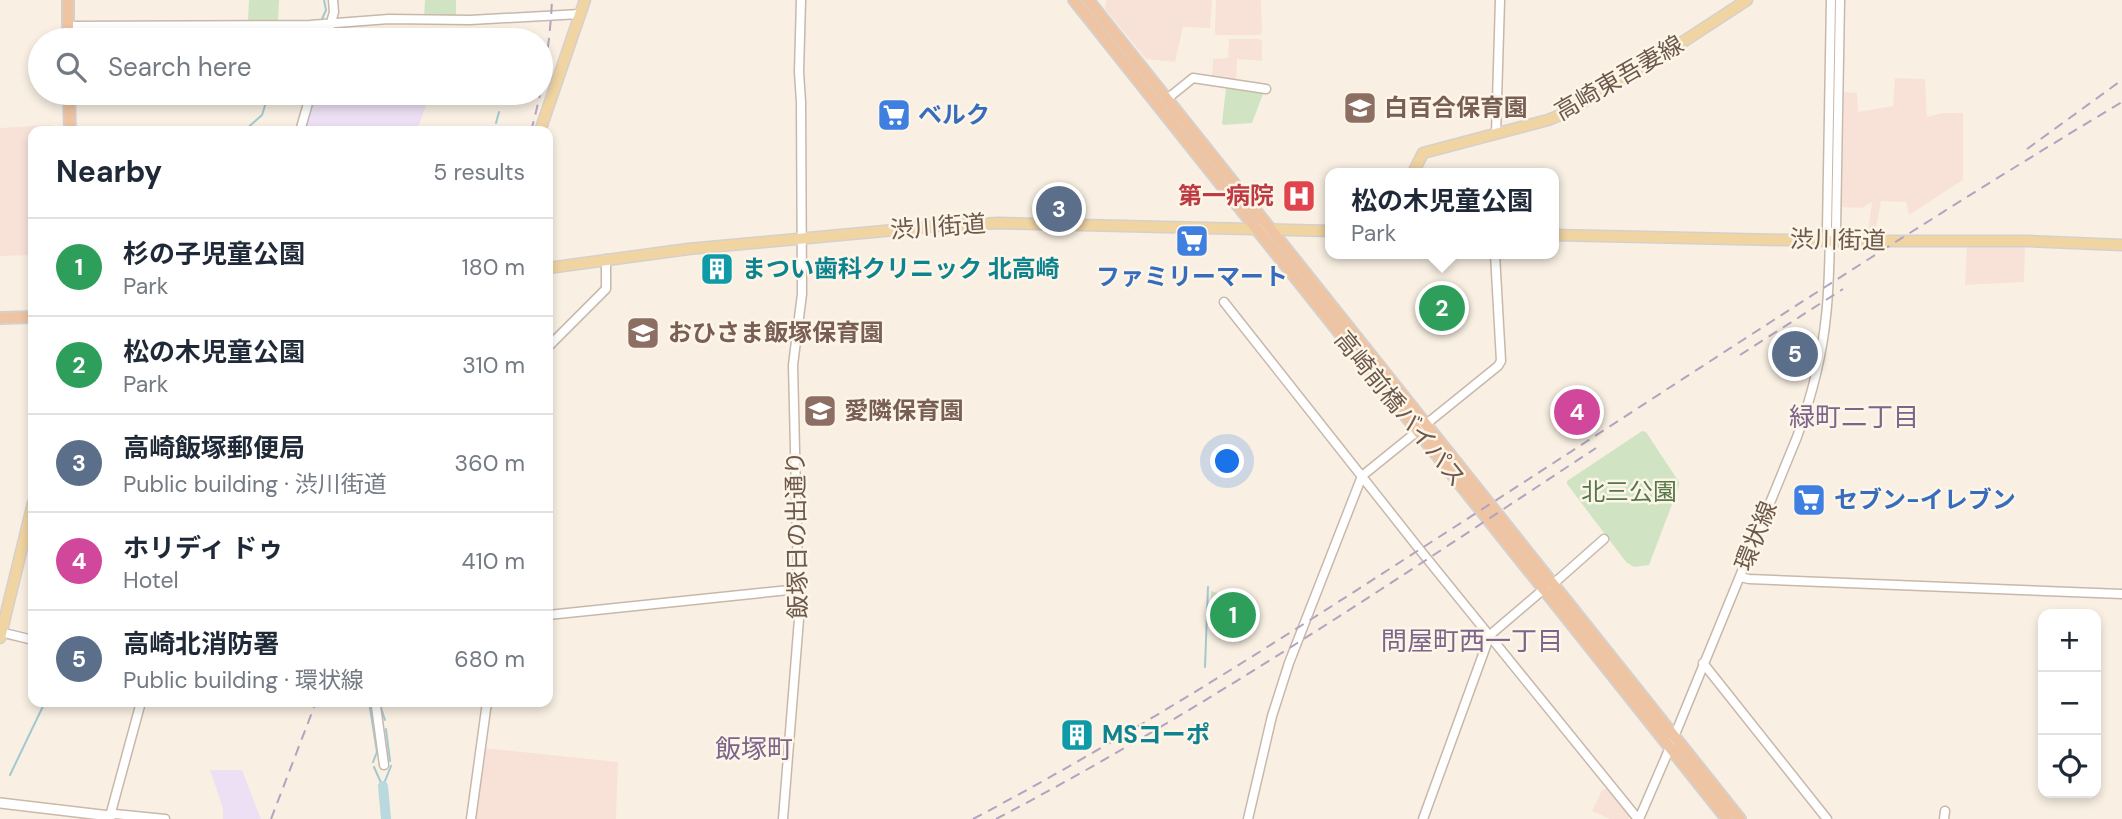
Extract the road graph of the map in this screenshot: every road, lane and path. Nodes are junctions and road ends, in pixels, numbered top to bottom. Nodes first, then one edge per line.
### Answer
1 (68, 0) edge
2 (333, 0) edge
3 (585, 0) edge
4 (801, 0) edge
5 (1074, 0) edge
6 (1088, 0) edge
7 (1500, 0) edge
8 (1747, 0) edge
9 (1831, 0) edge
10 (1840, 0) edge
11 (580, 14) junction
12 (331, 23) junction
13 (68, 26) joint
14 (330, 28) edge
15 (1266, 89) dead end
16 (553, 93) edge
17 (1167, 99) junction
18 (69, 105) edge
19 (308, 105) edge
20 (549, 105) edge
21 (70, 126) edge
22 (301, 126) edge
23 (542, 126) edge
24 (1496, 134) junction
25 (1416, 168) edge
26 (1256, 230) junction
27 (1270, 230) junction
28 (1325, 231) edge
29 (1559, 235) edge
30 (801, 238) junction
31 (1830, 241) junction
32 (2122, 245) edge
33 (606, 259) junction
34 (1495, 259) edge
35 (553, 267) edge
36 (1224, 302) dead end
37 (28, 317) edge
38 (0, 318) edge
39 (553, 342) edge
40 (1421, 428) junction
41 (1362, 477) junction
42 (28, 523) edge
43 (1604, 539) dead end
44 (1740, 577) junction
45 (1548, 587) junction
46 (799, 589) junction
47 (2122, 594) edge
48 (553, 614) edge
49 (1, 634) edge
50 (1490, 635) junction
51 (28, 639) edge
52 (1703, 663) junction
53 (140, 707) edge
54 (376, 707) edge
55 (486, 707) edge
56 (1674, 736) junction
57 (1670, 748) junction
58 (384, 765) dead end
59 (0, 803) edge
60 (110, 818) edge
61 (165, 819) edge
62 (471, 819) edge
63 (783, 819) edge
64 (1248, 819) edge
65 (1423, 819) edge
66 (1638, 819) edge
67 (1727, 819) edge
68 (1740, 819) edge
69 (1827, 819) edge

1 - 13 highway
2 - 12 street
3 - 11 main road
4 - 30 street, 飯塚日の出通り
5 - 26 highway, 高崎前橋バイパス
6 - 17 highway, 高崎前橋バイパス
7 - 24 street
8 - 24 main road, 高崎東吾妻線
9 - 31 street, 環状線
10 - 31 street, 環状線
11 - 12 street
11 - 16 main road
12 - 13 street
12 - 14 street
15 - 17 street
17 - 27 highway, 高崎前橋バイパス
18 - 21 highway
19 - 22 street
20 - 23 main road
24 - 25 main road, 高崎東吾妻線
26 - 27 main road, 渋川街道
26 - 30 main road, 渋川街道
26 - 40 highway, 高崎前橋バイパス
27 - 28 main road, 渋川街道
27 - 40 highway, 高崎前橋バイパス
29 - 31 main road, 渋川街道
30 - 33 main road, 渋川街道
30 - 46 street, 飯塚日の出通り
31 - 32 main road, 渋川街道
31 - 44 street, 環状線
33 - 35 main road, 渋川街道
33 - 39 street
34 - 40 street
36 - 41 street
37 - 38 highway
40 - 41 street
40 - 45 highway, 高崎前橋バイパス
41 - 50 street
41 - 64 street
42 - 49 main road
43 - 45 street
44 - 47 street
44 - 52 street, 環状線
45 - 50 street
45 - 56 highway, 高崎前橋バイパス
45 - 57 highway, 高崎前橋バイパス
46 - 48 street
46 - 63 street, 飯塚日の出通り
49 - 51 street
50 - 65 street
50 - 66 street
52 - 56 street, 環状線
52 - 69 street
53 - 60 street
54 - 58 street
55 - 62 street
56 - 57 street, 環状線
56 - 68 highway, 高崎前橋バイパス
57 - 66 street, 環状線
57 - 67 highway, 高崎前橋バイパス
59 - 60 main road
60 - 61 street

